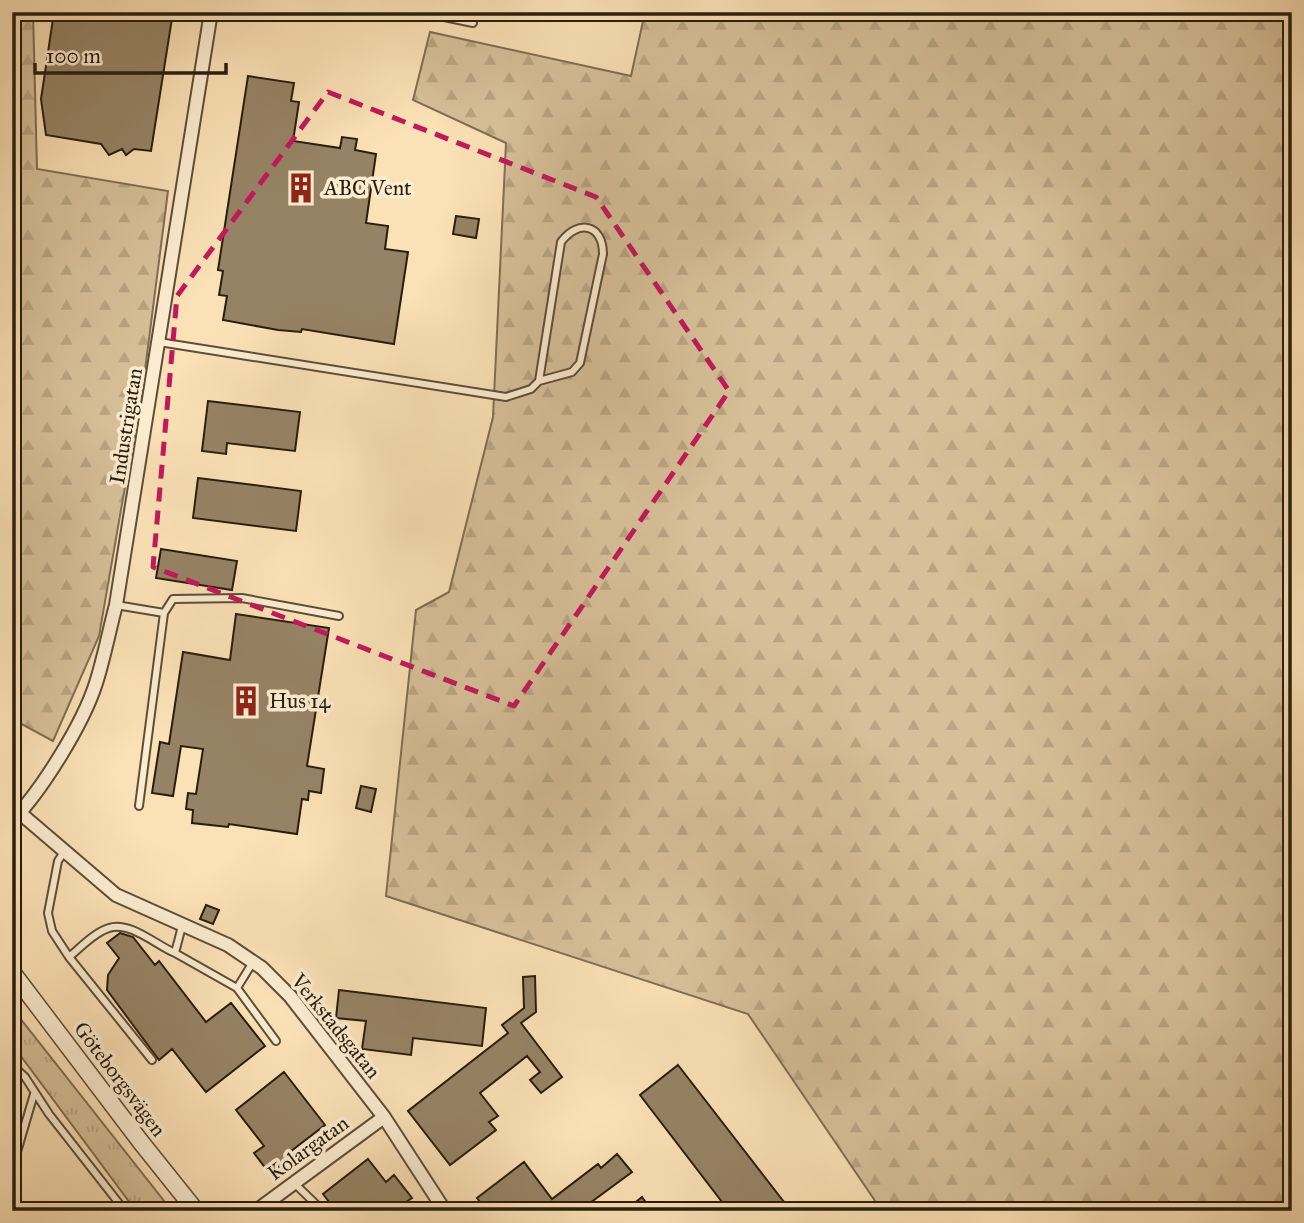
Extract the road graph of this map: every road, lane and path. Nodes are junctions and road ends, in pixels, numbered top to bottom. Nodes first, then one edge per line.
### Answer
1 (211, 12) edge
2 (420, 12) edge
3 (473, 23) dead end
4 (159, 342) junction
5 (539, 381) junction
6 (116, 605) junction
7 (164, 613) junction
8 (339, 615) dead end
9 (139, 806) dead end
10 (16, 817) edge
11 (64, 852) junction
12 (182, 926) junction
13 (175, 953) junction
14 (69, 957) junction
15 (253, 962) junction
16 (12, 972) edge
17 (237, 988) junction
18 (276, 1041) dead end
19 (152, 1060) dead end
20 (12, 1065) edge
21 (34, 1094) junction
22 (384, 1117) junction
23 (12, 1169) edge
24 (293, 1183) junction
25 (125, 1211) edge
26 (196, 1211) edge
27 (256, 1211) edge
28 (323, 1211) edge
29 (445, 1211) edge

1 - 4 street, Industrigatan
2 - 3 lane
4 - 5 lane
4 - 6 street, Industrigatan
5 - 5 lane
6 - 7 lane
6 - 10 street, Industrigatan
7 - 8 lane
7 - 9 lane
10 - 11 street, Verkstadsgatan
11 - 12 street, Verkstadsgatan
11 - 14 lane
12 - 13 lane
12 - 15 street, Verkstadsgatan
13 - 14 lane
13 - 17 lane
14 - 19 lane
15 - 17 lane
15 - 22 street, Verkstadsgatan
16 - 26 street, Göteborgsvägen
17 - 18 lane
20 - 21 lane
21 - 23 lane
21 - 25 lane
22 - 24 street, Kolargatan
22 - 29 street, Verkstadsgatan
24 - 27 street, Kolargatan
24 - 28 lane

